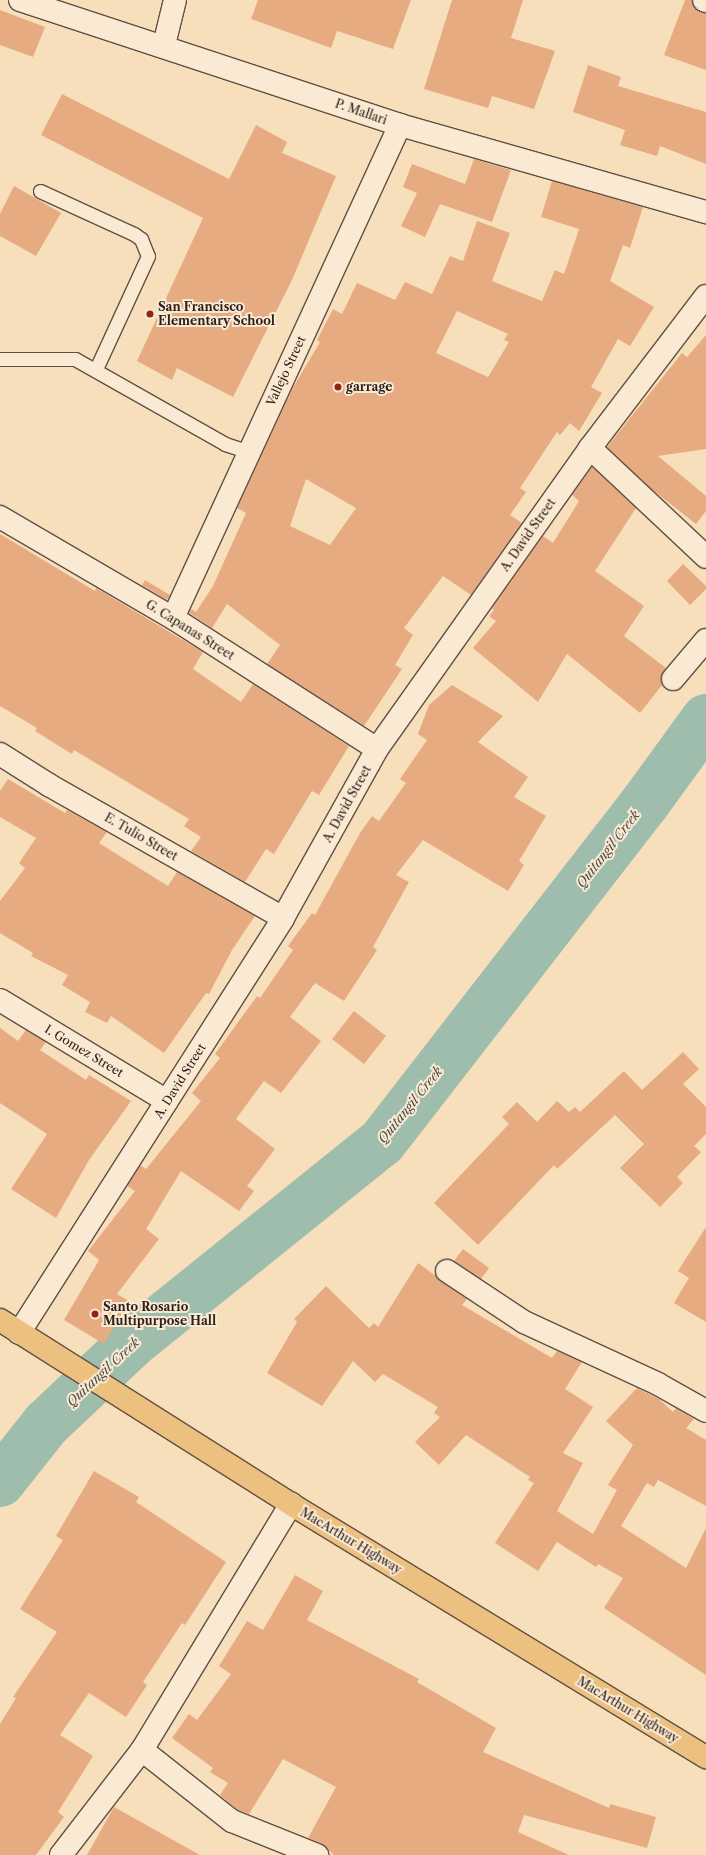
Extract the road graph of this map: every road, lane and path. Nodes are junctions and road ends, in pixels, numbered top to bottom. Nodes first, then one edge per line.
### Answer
1 (20, 0) edge
2 (175, 0) edge
3 (164, 45) junction
4 (400, 125) junction
5 (40, 191) dead end
6 (706, 212) edge
7 (706, 296) edge
8 (0, 359) edge
9 (96, 369) junction
10 (590, 448) junction
11 (249, 452) junction
12 (0, 517) edge
13 (706, 557) edge
14 (173, 618) junction
15 (706, 640) edge
16 (673, 679) dead end
17 (377, 750) junction
18 (0, 754) edge
19 (283, 918) junction
20 (0, 1000) edge
21 (168, 1101) junction
22 (447, 1271) dead end
23 (0, 1320) edge
24 (20, 1333) junction
25 (706, 1411) edge
26 (291, 1504) junction
27 (142, 1750) junction
28 (706, 1757) edge
29 (61, 1855) edge
30 (317, 1855) edge

1 - 3 street, P. Mallari
2 - 3 street
3 - 4 street, P. Mallari
4 - 6 street, P. Mallari
4 - 11 street, Vallejo Street
5 - 9 lane
7 - 10 street, A. David Street
8 - 9 lane
9 - 11 lane
10 - 13 street
10 - 17 street, A. David Street
11 - 14 street, Vallejo Street
12 - 14 street, G. Capanas Street
14 - 17 street, G. Capanas Street
15 - 16 street
17 - 19 street, A. David Street
18 - 19 street, E. Tulio Street
19 - 21 street, A. David Street
20 - 21 street, I. Gomez Street
21 - 24 street, A. David Street
22 - 25 street
23 - 24 highway, MacArthur Highway
24 - 26 highway, MacArthur Highway
26 - 27 street
26 - 28 highway, MacArthur Highway
27 - 29 street
27 - 30 street

